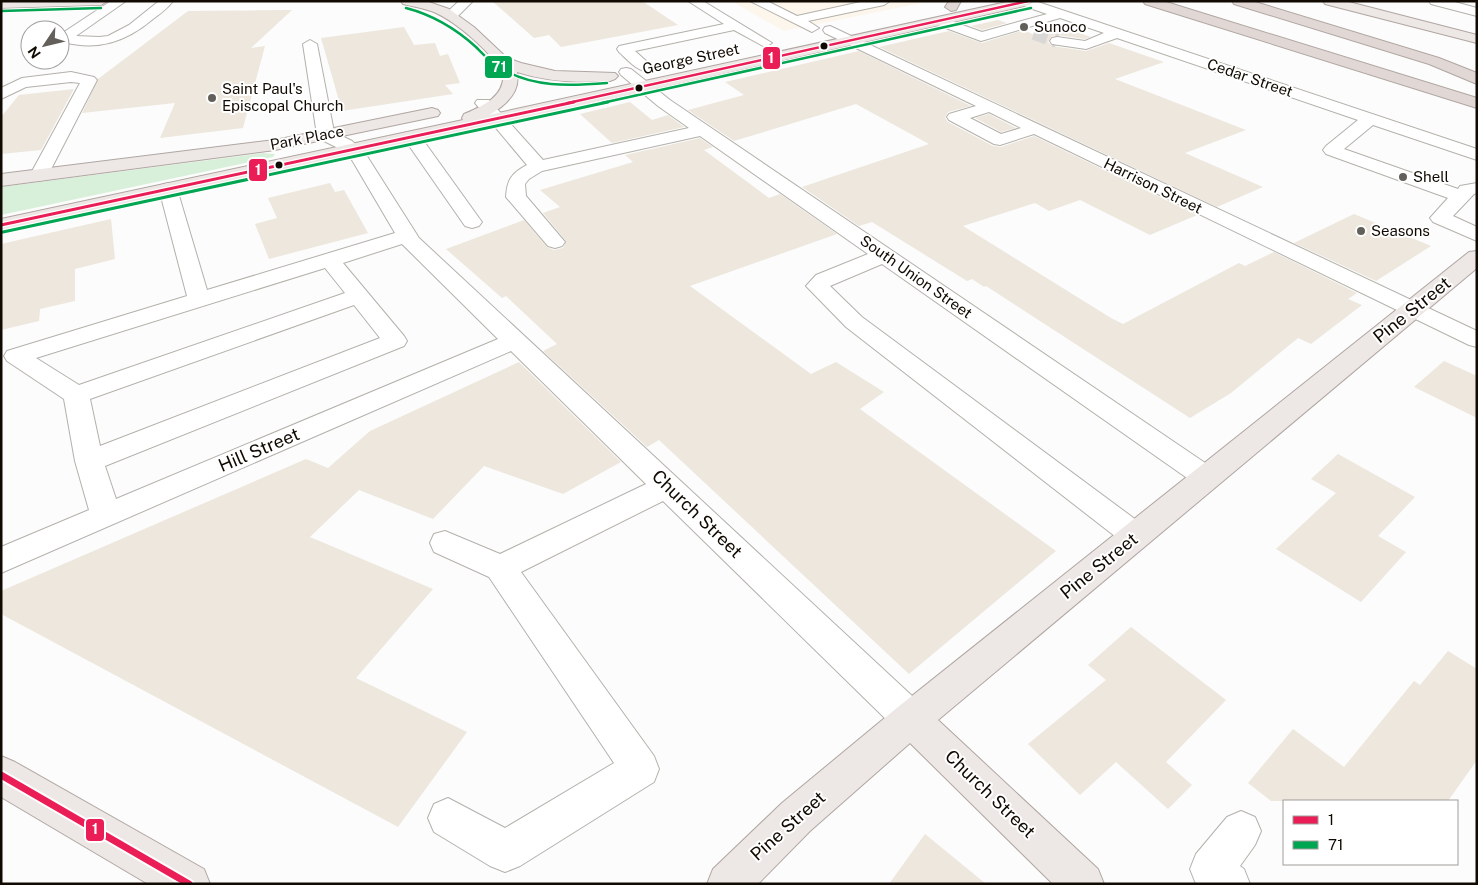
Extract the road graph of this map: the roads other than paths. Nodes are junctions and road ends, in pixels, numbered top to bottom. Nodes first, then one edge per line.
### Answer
1 (101, 1) edge
2 (120, 1) edge
3 (167, 1) edge
4 (407, 1) edge
5 (467, 1) edge
6 (694, 1) edge
7 (756, 1) edge
8 (884, 1) edge
9 (979, 1) edge
10 (1149, 1) edge
11 (1329, 1) edge
12 (1435, 1) edge
13 (1026, 2) edge
14 (1, 4) edge
15 (953, 4) edge
16 (1234, 5) edge
17 (1477, 12) edge
18 (451, 15) junction
19 (795, 20) junction
20 (880, 20) dead end
21 (940, 22) junction
22 (736, 26) junction
23 (1040, 26) junction
24 (825, 31) junction
25 (851, 33) junction
26 (1117, 33) junction
27 (800, 36) dead end
28 (783, 39) dead end
29 (1477, 39) edge
30 (1072, 40) tunnel mouth
31 (765, 43) junction
32 (310, 44) dead end
33 (747, 47) dead end
34 (502, 61) junction
35 (665, 64) dead end
36 (647, 68) junction
37 (626, 72) junction
38 (610, 76) junction
39 (1477, 79) edge
40 (1477, 83) edge
41 (642, 87) junction
42 (624, 91) joint
43 (1, 94) edge
44 (1477, 103) edge
45 (492, 107) junction
46 (989, 107) junction
47 (1370, 119) junction
48 (1034, 129) junction
49 (703, 130) junction
50 (326, 135) junction
51 (412, 137) junction
52 (352, 150) junction
53 (1477, 155) edge
54 (538, 166) junction
55 (39, 175) junction
56 (1, 180) edge
57 (1472, 185) edge
58 (168, 189) junction
59 (472, 222) dead end
60 (1, 225) edge
61 (1477, 235) edge
62 (408, 236) junction
63 (555, 242) dead end
64 (884, 255) junction
65 (1477, 257) edge
66 (330, 260) junction
67 (358, 296) junction
68 (199, 300) junction
69 (1412, 310) junction
70 (516, 340) junction
71 (1477, 340) edge
72 (9, 357) edge
73 (76, 395) junction
74 (89, 461) junction
75 (1207, 478) junction
76 (668, 486) junction
77 (106, 516) junction
78 (1136, 536) junction
79 (445, 543) dead end
80 (1, 561) edge
81 (500, 568) junction
82 (911, 719) junction
83 (1, 775) edge
84 (448, 818) dead end
85 (1241, 831) dead end
86 (1068, 878) edge
87 (190, 884) edge
88 (728, 884) edge
89 (1229, 884) edge

1 - 14 main road
2 - 3 street
4 - 18 main road
5 - 18 street
6 - 22 street
7 - 19 street
8 - 19 street
9 - 15 main road
10 - 44 highway
11 - 29 main road
12 - 17 street
13 - 21 main road, George Street
13 - 23 street, Cedar Street
15 - 20 main road
16 - 39 highway
16 - 40 highway
18 - 34 main road
19 - 24 street
21 - 23 street
21 - 25 main road, George Street
22 - 31 street
22 - 36 street
23 - 26 street, Cedar Street
24 - 25 main road, George Street
24 - 27 main road, George Street
25 - 41 main road, George Street
25 - 46 street, Harrison Street
26 - 30 street
26 - 47 street, Cedar Street
28 - 31 main road, George Street
31 - 33 main road, George Street
32 - 50 street
34 - 38 main road
34 - 45 main road
35 - 36 main road, George Street
36 - 37 main road, George Street
37 - 38 main road, George Street
37 - 41 street, South Union Street
38 - 45 main road, Park Place
41 - 42 main road, George Street
41 - 49 street, South Union Street
42 - 45 main road, Park Place
43 - 55 street
45 - 50 main road, Park Place
45 - 51 main road, Park Place
45 - 54 street
46 - 48 street, Harrison Street
46 - 48 street
47 - 53 street, Cedar Street
47 - 57 street
48 - 69 street, Harrison Street
49 - 54 street
49 - 64 street, South Union Street
50 - 52 street, Church Street
50 - 55 main road, Park Place
51 - 52 main road, Park Place
51 - 59 street
52 - 58 main road, Park Place
52 - 62 street, Church Street
54 - 63 street
55 - 56 main road, Park Place
57 - 61 street
58 - 60 main road, Park Place
58 - 68 street
62 - 66 street
62 - 70 street, Church Street
64 - 75 street, South Union Street
64 - 78 street
65 - 69 main road, Pine Street
66 - 67 street
66 - 68 street
67 - 73 street
67 - 74 street
68 - 72 street
69 - 71 street, Harrison Street
69 - 75 main road, Pine Street
70 - 76 street, Church Street
70 - 77 street, Hill Street
72 - 73 street
73 - 74 street
74 - 77 street
75 - 78 main road, Pine Street
76 - 81 street
76 - 82 street, Church Street
77 - 80 street, Hill Street
78 - 82 main road, Pine Street
79 - 81 street
81 - 84 street
82 - 86 main road, Church Street
82 - 88 main road, Pine Street
83 - 87 main road
85 - 89 street

